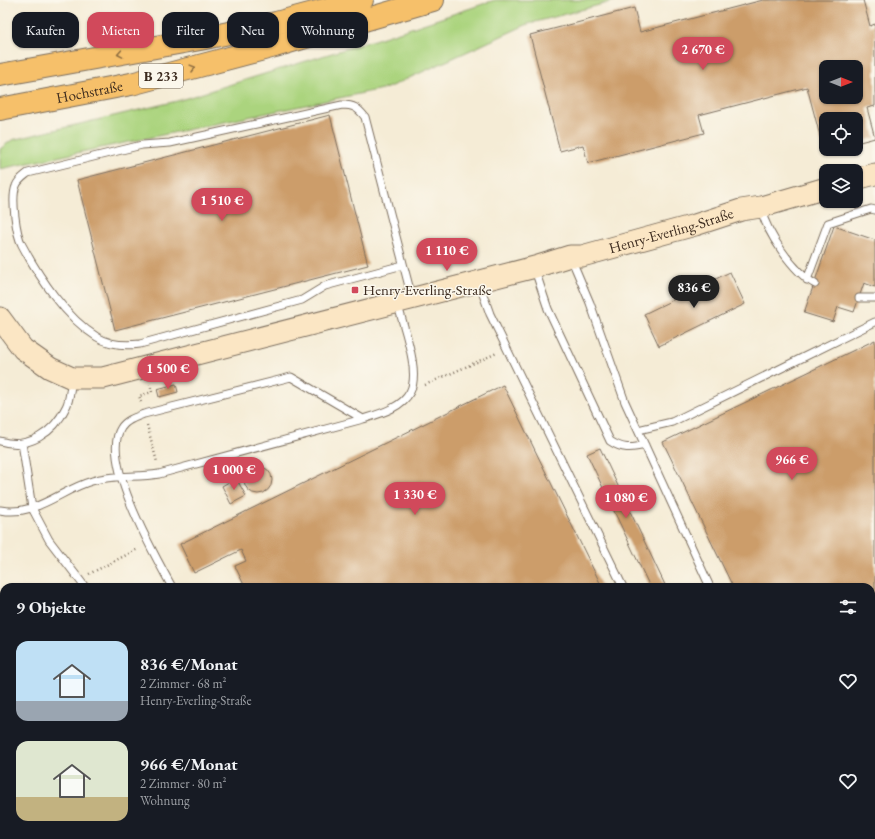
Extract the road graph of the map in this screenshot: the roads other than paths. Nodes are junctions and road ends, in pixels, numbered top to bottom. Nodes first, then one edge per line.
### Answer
1 (362, 0) edge
2 (433, 0) edge
3 (0, 75) edge
4 (46, 102) junction
5 (0, 109) edge
6 (0, 121) edge
7 (875, 174) edge
8 (863, 177) edge
9 (819, 190) edge
10 (761, 207) junction
11 (875, 210) edge
12 (570, 256) junction
13 (403, 265) junction
14 (535, 267) junction
15 (807, 280) junction
16 (478, 281) junction
17 (815, 284) dead end
18 (858, 298) dead end
19 (875, 298) edge
20 (404, 300) junction
21 (0, 318) edge
22 (875, 322) edge
23 (72, 378) junction
24 (363, 419) junction
25 (638, 430) junction
26 (0, 441) edge
27 (22, 443) junction
28 (645, 445) junction
29 (121, 476) junction
30 (32, 508) junction
31 (0, 510) edge
32 (82, 583) edge
33 (170, 583) edge
34 (621, 583) edge
35 (708, 583) edge

1 -> 3 main road, B 233
4 -> 2 main road, Hochstraße / B 233
4 - 5 main road, B 233
4 - 6 main road
7 - 8 street
9 - 10 street, Henry-Everling-Straße
10 - 12 street, Henry-Everling-Straße
10 - 15 lane
11 - 15 lane
12 - 14 street, Henry-Everling-Straße
12 - 25 lane
13 - 13 lane
13 - 20 lane
14 - 16 street, Henry-Everling-Straße
14 - 28 lane
15 - 17 lane
16 - 20 street, Henry-Everling-Straße
16 - 34 lane
18 - 19 lane
20 - 23 street, Henry-Everling-Straße
20 - 24 lane
21 - 23 street, Henry-Everling-Straße
22 - 25 lane
23 - 27 lane
24 - 29 lane
24 - 29 lane
25 - 28 lane
26 - 27 lane
27 - 30 lane
28 - 35 lane
29 - 30 lane
29 - 33 lane
30 - 31 lane
30 - 32 lane

